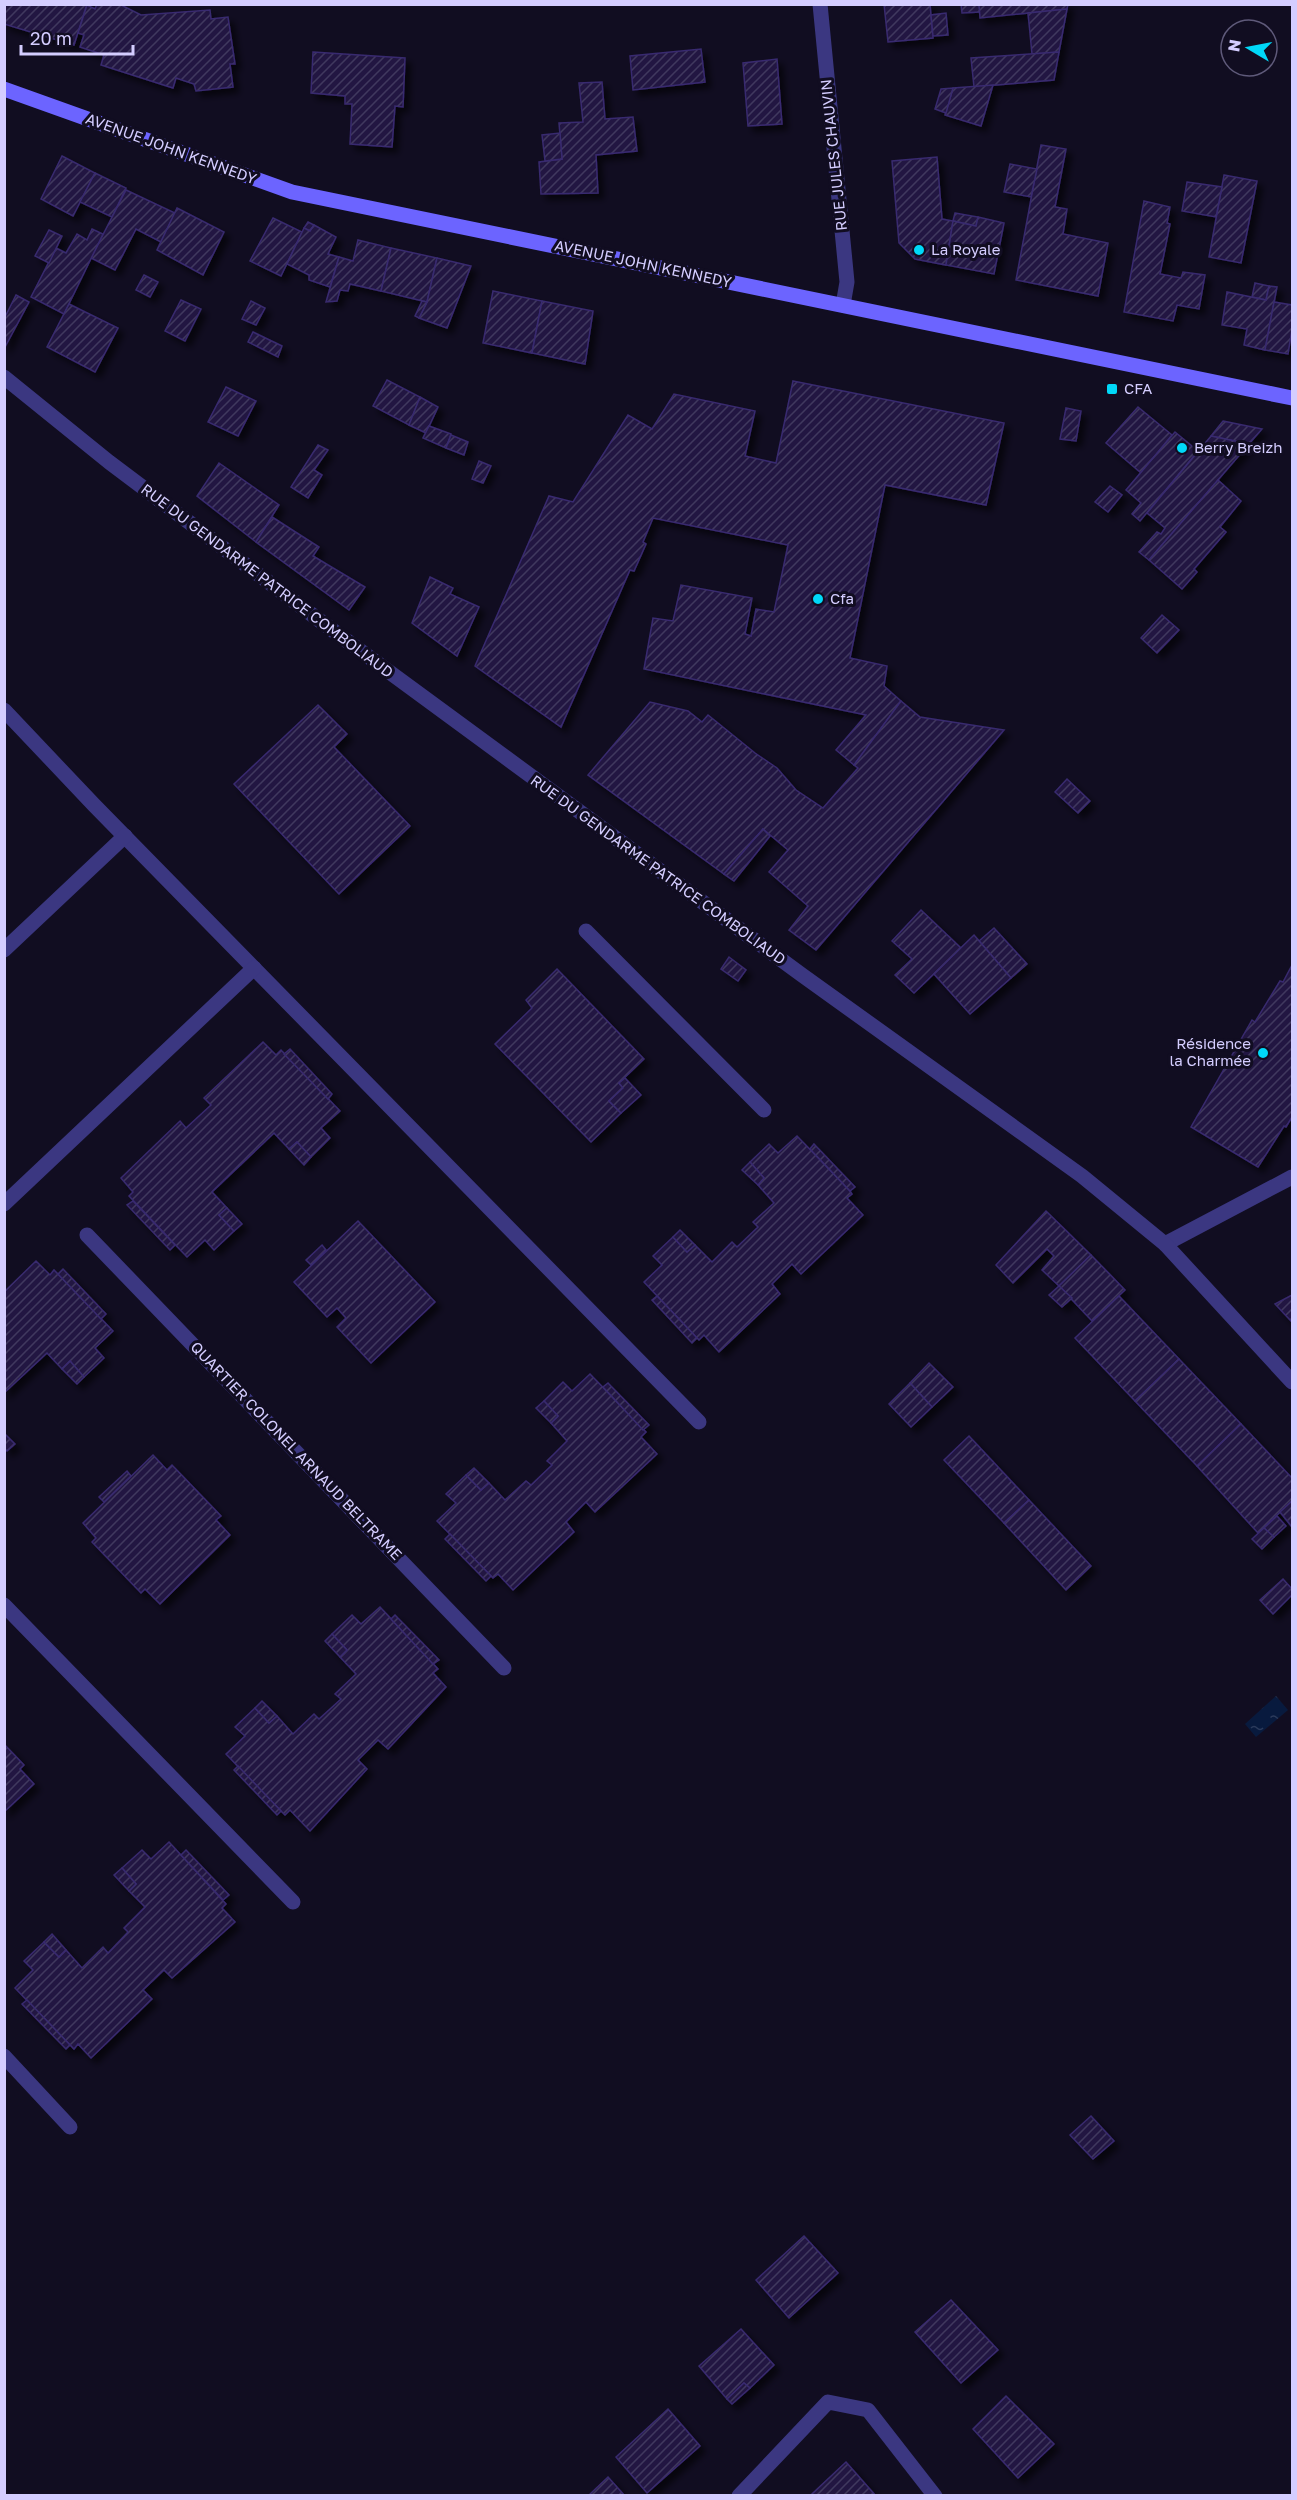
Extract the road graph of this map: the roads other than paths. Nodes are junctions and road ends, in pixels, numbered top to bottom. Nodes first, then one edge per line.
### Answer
1 (820, 4) edge
2 (4, 89) edge
3 (843, 305) junction
4 (4, 377) edge
5 (1293, 398) edge
6 (4, 710) edge
7 (125, 836) junction
8 (586, 931) dead end
9 (4, 950) edge
10 (254, 968) junction
11 (764, 1110) dead end
12 (1293, 1177) edge
13 (4, 1204) edge
14 (87, 1235) dead end
15 (1165, 1244) junction
16 (1293, 1382) edge
17 (699, 1422) dead end
18 (4, 1605) edge
19 (504, 1668) dead end
20 (293, 1902) dead end
21 (4, 2056) edge
22 (70, 2127) dead end
23 (739, 2496) edge
24 (935, 2496) edge

1 - 3 street, RUE JULES CHAUVIN
2 - 3 main road, AVENUE JOHN KENNEDY
3 - 5 main road, AVENUE JOHN KENNEDY
4 - 15 street, RUE DU GENDARME PATRICE COMBOLIAUD
6 - 7 street
7 - 9 street
7 - 10 street
8 - 11 street
10 - 13 street
10 - 17 street
12 - 15 street
14 - 19 street, QUARTIER COLONEL ARNAUD BELTRAME
15 - 16 street, RUE DU GENDARME PATRICE COMBOLIAUD
18 - 20 street
21 - 22 street
23 - 24 street

